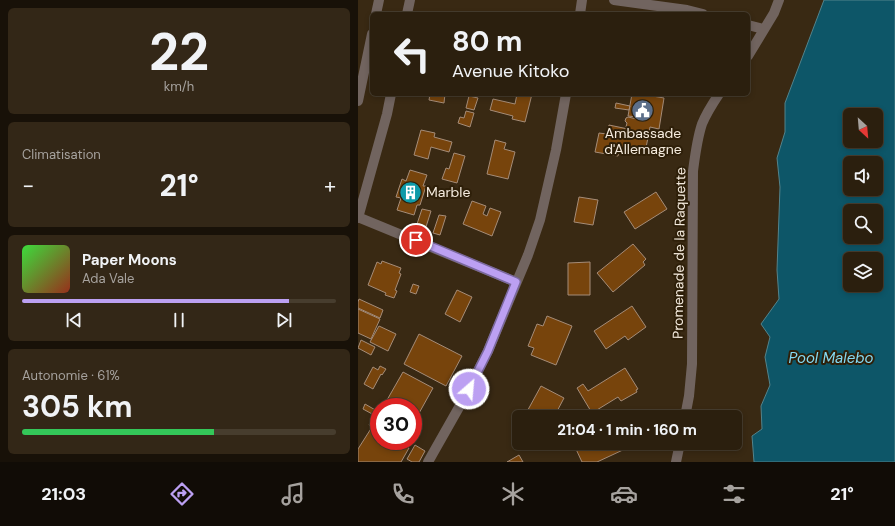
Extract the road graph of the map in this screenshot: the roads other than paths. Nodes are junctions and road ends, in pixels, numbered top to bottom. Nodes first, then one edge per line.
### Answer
1 (379, 0) edge
2 (410, 0) edge
3 (582, 0) edge
4 (614, 0) edge
5 (779, 0) edge
6 (376, 12) edge
7 (408, 12) edge
8 (580, 12) edge
9 (695, 12) edge
10 (750, 26) edge
11 (763, 29) junction
12 (370, 44) edge
13 (750, 52) edge
14 (391, 96) edge
15 (566, 96) edge
16 (718, 96) edge
17 (358, 101) edge
18 (358, 217) edge
19 (516, 282) junction
20 (687, 410) edge
21 (679, 450) edge
22 (428, 462) edge
23 (676, 462) edge

1 - 6 street
2 - 7 street
3 - 8 street
4 - 9 street
5 - 11 street
10 - 11 street
11 - 13 street
12 - 17 street
14 - 18 street
15 - 19 street
16 - 20 street, Promenade de la Raquette
18 - 19 street
19 - 22 street
21 - 23 street

